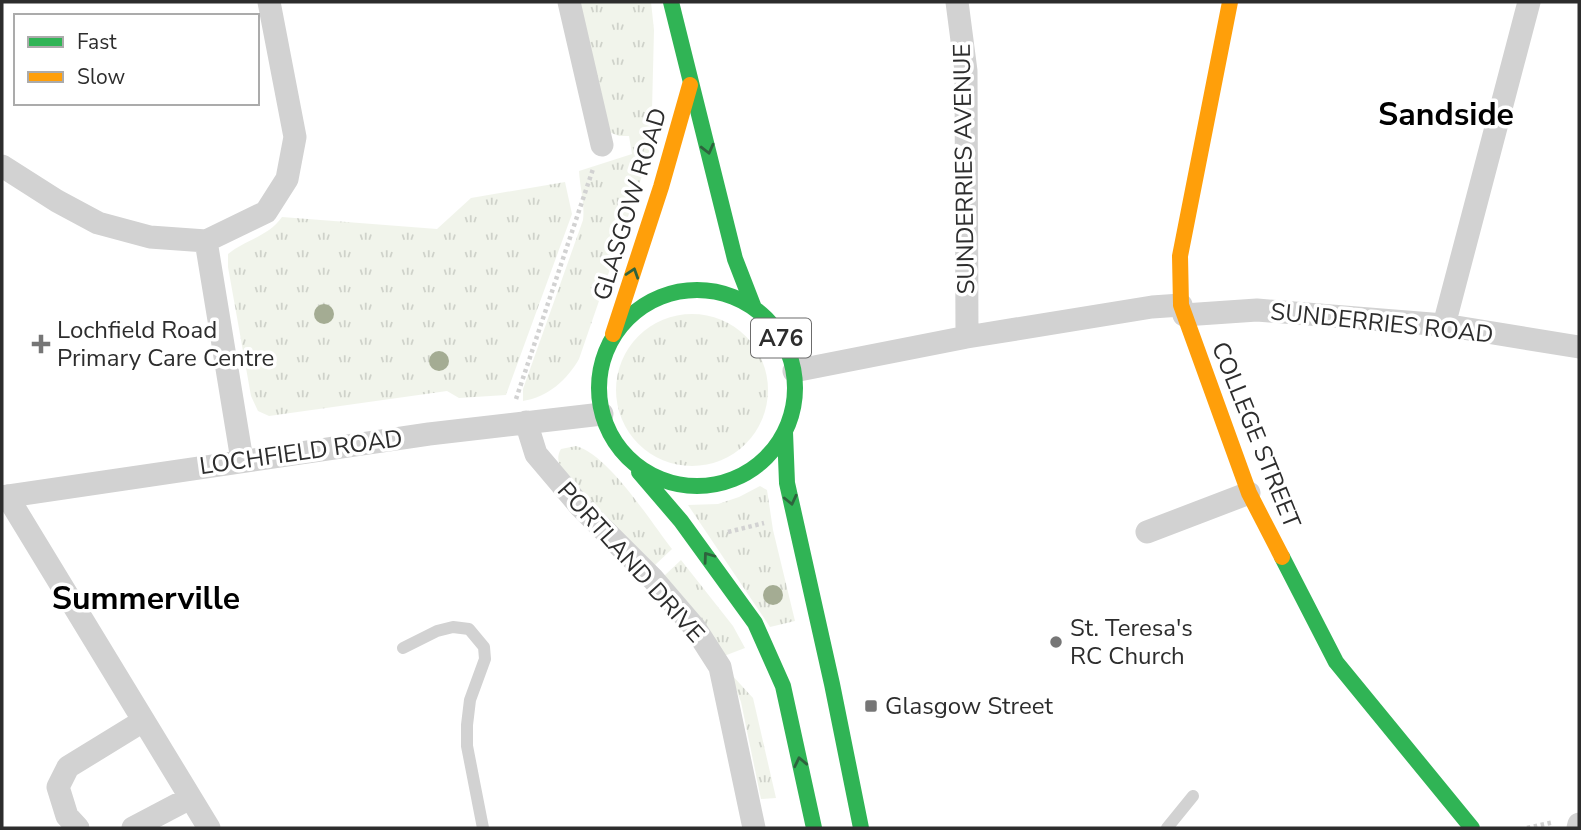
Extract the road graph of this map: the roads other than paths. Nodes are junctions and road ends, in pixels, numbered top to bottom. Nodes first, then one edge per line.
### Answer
1 (269, 2) edge
2 (569, 2) edge
3 (671, 2) edge
4 (957, 2) edge
5 (1230, 2) edge
6 (1529, 2) edge
7 (691, 83) junction
8 (601, 145) road end
9 (2, 166) edge
10 (206, 241) junction
11 (754, 308) junction
12 (1183, 310) junction
13 (1444, 325) junction
14 (967, 337) junction
15 (612, 338) junction
16 (1579, 348) edge
17 (794, 371) junction
18 (602, 414) junction
19 (517, 424) junction
20 (785, 432) junction
21 (242, 460) junction
22 (629, 460) junction
23 (1250, 493) junction
24 (5, 496) edge
25 (1147, 532) dead end
26 (403, 648) dead end
27 (142, 721) junction
28 (1193, 796) dead end
29 (190, 798) junction
30 (78, 828) edge
31 (133, 828) edge
32 (209, 828) edge
33 (482, 828) edge
34 (754, 828) edge
35 (814, 828) edge
36 (861, 828) edge
37 (1167, 828) edge
38 (1472, 828) edge

1 - 10 street
2 - 8 street
3 - 7 main road, GLASGOW ROAD / A76
4 - 14 street, SUNDERRIES AVENUE
5 - 12 main road, COLLEGE STREET
6 - 13 street
7 -> 11 main road, GLASGOW ROAD / A76
15 -> 7 main road, GLASGOW ROAD / A76
9 - 10 street
10 - 21 street
11 - 15 main road, A76
11 - 17 main road, A76
12 - 13 street, SUNDERRIES ROAD
12 - 14 street, SUNDERRIES ROAD
12 - 23 main road, COLLEGE STREET
13 - 16 street, SUNDERRIES ROAD
14 - 17 street, SUNDERRIES ROAD
15 - 18 main road, A76
17 - 20 main road, A76
18 - 19 street, LOCHFIELD ROAD
18 - 22 main road, A76
19 - 21 street, LOCHFIELD ROAD
19 - 34 street, PORTLAND DRIVE
20 - 22 main road, A76
20 -> 36 main road, A76
21 - 24 street, LOCHFIELD ROAD
35 -> 22 main road, A76
23 - 25 street
23 - 38 main road, COLLEGE STREET
24 - 27 street
26 - 33 lane
27 - 29 street
27 - 30 street
28 - 37 lane
29 - 31 street
29 - 32 street

